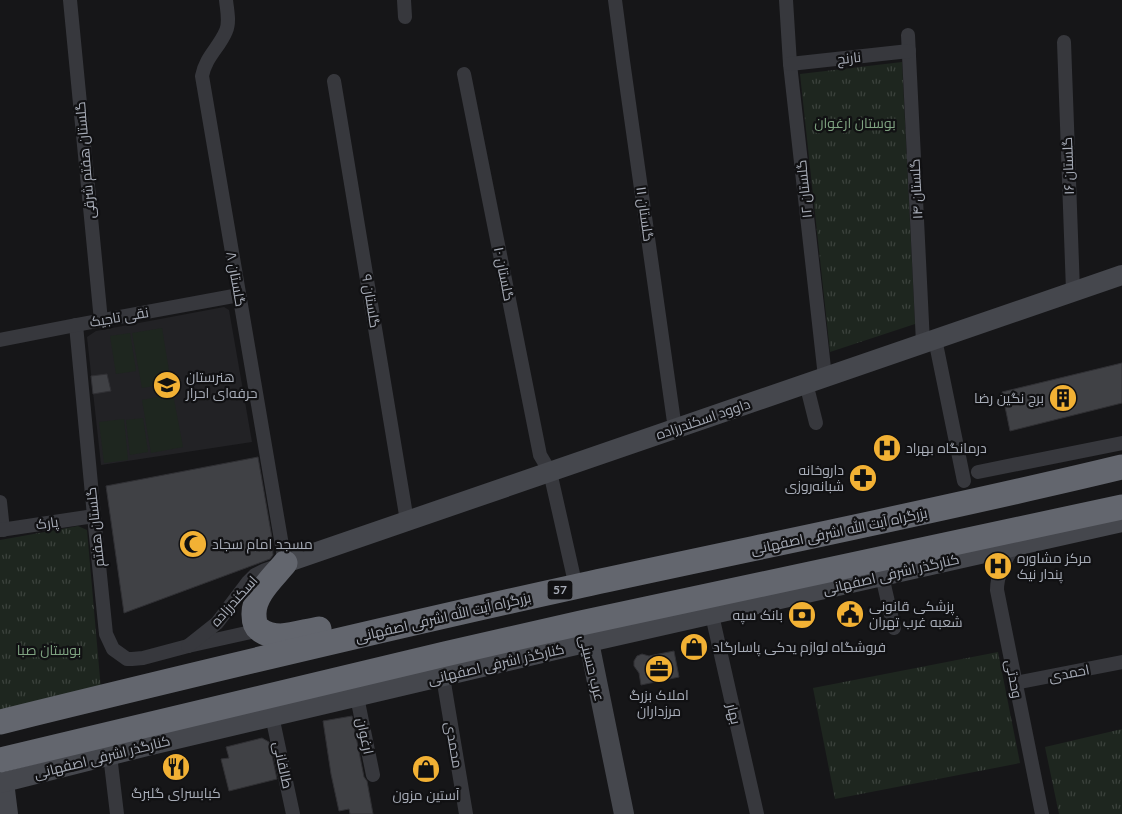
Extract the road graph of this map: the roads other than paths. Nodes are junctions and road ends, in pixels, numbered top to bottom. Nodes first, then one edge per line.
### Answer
1 (70, 0) edge
2 (226, 0) edge
3 (404, 0) edge
4 (616, 0) edge
5 (786, 0) edge
6 (405, 17) dead end
7 (908, 35) dead end
8 (1064, 42) dead end
9 (909, 52) junction
10 (790, 64) junction
11 (464, 74) dead end
12 (334, 81) dead end
13 (1122, 274) edge
14 (1073, 292) junction
15 (239, 295) junction
16 (100, 321) junction
17 (76, 325) junction
18 (0, 340) edge
19 (929, 341) junction
20 (815, 380) junction
21 (816, 424) dead end
22 (675, 429) junction
23 (1122, 443) edge
24 (1122, 467) edge
25 (550, 472) junction
26 (978, 472) dead end
27 (964, 481) dead end
28 (0, 502) edge
29 (1122, 507) edge
30 (94, 516) junction
31 (407, 521) junction
32 (1122, 522) edge
33 (2, 530) edge
34 (992, 544) junction
35 (1013, 547) junction
36 (285, 563) junction
37 (882, 576) junction
38 (576, 587) junction
39 (712, 615) junction
40 (406, 625) junction
41 (894, 628) dead end
42 (260, 630) junction
43 (583, 637) junction
44 (188, 646) junction
45 (1122, 662) edge
46 (443, 677) junction
47 (1015, 683) junction
48 (357, 696) junction
49 (272, 716) junction
50 (0, 722) edge
51 (110, 755) junction
52 (1, 775) edge
53 (373, 775) dead end
54 (8, 814) edge
55 (117, 814) edge
56 (293, 814) edge
57 (466, 814) edge
58 (611, 814) edge
59 (624, 814) edge
60 (757, 814) edge
61 (1042, 814) edge

1 - 16 street, گلستان هفتم شرقی
2 - 15 street, گلستان ٨
3 - 6 street
4 - 22 street, گلستان ۱۱
5 - 10 street, گلستان ۱۲
7 - 9 street, گلستان ۱۴
8 - 14 street, گلستان ۱۶
9 - 10 street, نارنج
9 - 19 street, گلستان ۱۴
10 - 20 street, گلستان ۱۲
11 - 25 street, گلستان ۱۰
12 - 31 street, گلستان ۹
13 - 14 street, داوود اسکندرزاده
14 - 19 street, داوود اسکندرزاده
15 - 16 street, نقی تاجیک
15 - 36 street, گلستان ٨
16 - 17 street, نقی تاجیک
17 - 18 street, نقی تاجیک
17 - 30 street, گلستان هفتم
19 - 20 street, داوود اسکندرزاده
19 - 27 street, گلستان ۱۴
20 - 21 street, گلستان ۱۲
20 - 22 street, داوود اسکندرزاده
22 - 25 street, داوود اسکندرزاده
23 - 26 street
24 - 38 highway, بزرگراه آیت الله اشرفی اصفهانی / 57
25 - 31 street, داوود اسکندرزاده
25 - 38 street, گلستان ۱۰
28 - 33 street
29 - 34 highway
30 - 33 street, پارک
30 - 44 street, گلستان هفتم
31 - 36 street, داوود اسکندرزاده
32 - 35 street, کنارگذر اشرفی اصفهانی
34 - 35 street, کنارگذر اشرفی اصفهانی
34 - 37 street, کنارگذر اشرفی اصفهانی
34 - 43 highway
35 - 47 street, وحدتی
36 - 42 highway
36 - 44 street, اسکندرزاده
37 - 39 street, کنارگذر اشرفی اصفهانی
37 - 41 street
38 - 40 highway, بزرگراه آیت الله اشرفی اصفهانی / 57
39 - 43 street, کنارگذر اشرفی اصفهانی
39 - 60 street, بهار
40 - 42 highway
40 - 50 highway, بزرگراه آیت الله اشرفی اصفهانی / 57
42 - 44 street, گلستان هفتم
43 - 46 street, کنارگذر اشرفی اصفهانی
43 - 52 highway
43 - 58 street, عرب حسینی
43 - 59 street, عرب حسینی
45 - 47 street, احمدی
46 - 48 street, کنارگذر اشرفی اصفهانی
46 - 57 street, محمدی
47 - 61 street, وحدتی
48 - 49 street, کنارگذر اشرفی اصفهانی
48 - 53 street, ارغوان
49 - 51 street, کنارگذر اشرفی اصفهانی
49 - 56 street, طالقانی
51 - 52 street, کنارگذر اشرفی اصفهانی
51 - 55 street
52 - 54 street

